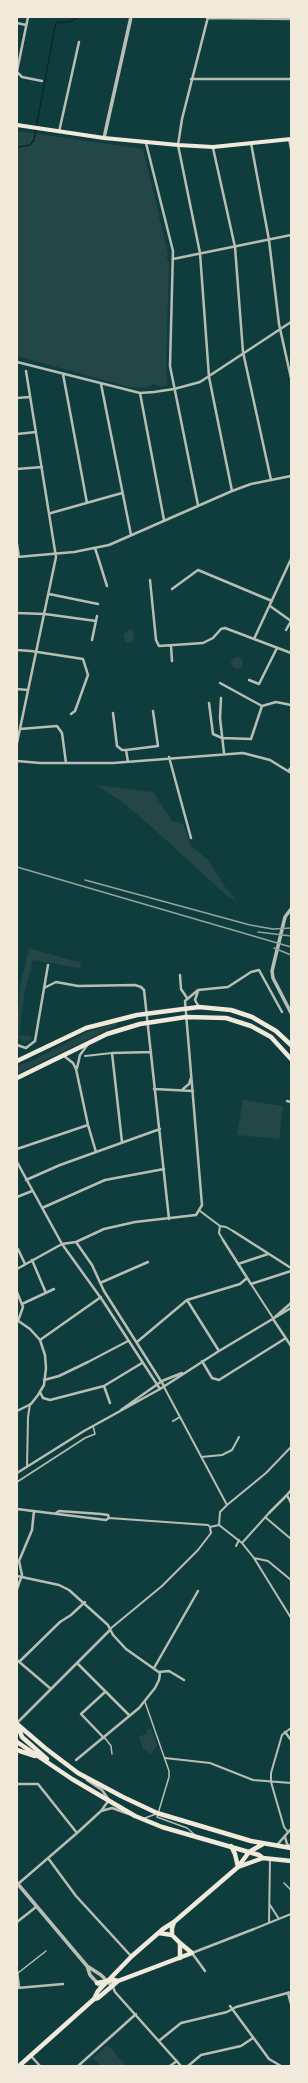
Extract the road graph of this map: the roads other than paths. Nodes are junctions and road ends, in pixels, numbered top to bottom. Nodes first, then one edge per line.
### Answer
1 (28, 17) edge
2 (131, 17) edge
3 (207, 17) edge
4 (291, 19) edge
5 (17, 23) edge
6 (26, 25) junction
7 (79, 42) dead end
8 (17, 72) edge
9 (191, 79) junction
10 (291, 79) edge
11 (42, 81) dead end
12 (17, 125) edge
13 (58, 132) junction
14 (104, 138) junction
15 (290, 139) edge
16 (251, 143) junction
17 (146, 144) junction
18 (178, 145) junction
19 (213, 147) junction
20 (291, 149) edge
21 (291, 235) edge
22 (269, 240) junction
23 (235, 247) junction
24 (200, 253) junction
25 (173, 259) junction
26 (291, 322) edge
27 (280, 327) junction
28 (243, 352) junction
29 (17, 362) edge
30 (25, 364) junction
31 (26, 371) joint
32 (63, 374) junction
33 (209, 377) junction
34 (291, 378) edge
35 (101, 384) junction
36 (174, 389) junction
37 (140, 393) junction
38 (30, 397) junction
39 (17, 398) edge
40 (36, 432) junction
41 (17, 434) edge
42 (42, 467) junction
43 (17, 469) edge
44 (291, 476) edge
45 (271, 480) junction
46 (232, 491) junction
47 (122, 493) junction
48 (87, 503) junction
49 (198, 505) junction
50 (50, 513) junction
51 (164, 520) junction
52 (131, 535) junction
53 (17, 544) edge
54 (95, 548) junction
55 (56, 554) junction
56 (18, 557) edge
57 (291, 559) edge
58 (150, 580) dead end
59 (107, 586) dead end
60 (172, 588) dead end
61 (49, 594) junction
62 (272, 601) junction
63 (98, 604) dead end
64 (270, 606) junction
65 (17, 613) edge
66 (45, 614) junction
67 (97, 616) dead end
68 (96, 621) junction
69 (286, 630) dead end
70 (254, 639) junction
71 (92, 640) dead end
72 (171, 646) junction
73 (277, 648) junction
74 (17, 650) edge
75 (37, 652) junction
76 (291, 653) edge
77 (172, 661) dead end
78 (250, 680) dead end
79 (220, 684) dead end
80 (17, 689) edge
81 (28, 690) junction
82 (221, 698) dead end
83 (209, 703) dead end
84 (262, 706) junction
85 (291, 706) edge
86 (152, 711) dead end
87 (112, 713) dead end
88 (71, 714) dead end
89 (20, 729) junction
90 (222, 738) junction
91 (17, 743) edge
92 (126, 750) junction
93 (224, 753) junction
94 (169, 758) junction
95 (17, 761) edge
96 (128, 762) junction
97 (66, 763) junction
98 (291, 768) edge
99 (290, 772) edge
100 (191, 838) dead end
101 (291, 909) edge
102 (48, 965) dead end
103 (180, 975) dead end
104 (44, 988) junction
105 (198, 990) junction
106 (187, 998) junction
107 (199, 1007) junction
108 (184, 1009) junction
109 (282, 1012) dead end
110 (146, 1013) junction
111 (291, 1013) edge
112 (186, 1017) junction
113 (147, 1023) junction
114 (90, 1041) junction
115 (17, 1045) edge
116 (291, 1045) edge
117 (284, 1051) junction
118 (112, 1052) junction
119 (151, 1052) junction
120 (63, 1055) junction
121 (85, 1056) dead end
122 (291, 1059) edge
123 (17, 1061) edge
124 (76, 1069) junction
125 (192, 1075) junction
126 (17, 1078) edge
127 (154, 1088) junction
128 (182, 1090) junction
129 (193, 1091) junction
130 (287, 1101) dead end
131 (291, 1102) edge
132 (88, 1125) junction
133 (160, 1129) junction
134 (122, 1142) junction
135 (17, 1148) edge
136 (96, 1152) junction
137 (17, 1162) edge
138 (164, 1169) junction
139 (26, 1180) junction
140 (32, 1191) junction
141 (17, 1197) edge
142 (42, 1208) junction
143 (200, 1211) junction
144 (169, 1219) junction
145 (220, 1226) junction
146 (233, 1231) joint
147 (223, 1240) joint
148 (76, 1242) junction
149 (62, 1244) junction
150 (18, 1250) dead end
151 (268, 1254) junction
152 (32, 1260) junction
153 (148, 1262) dead end
154 (25, 1264) junction
155 (238, 1264) junction
156 (17, 1269) edge
157 (291, 1269) edge
158 (247, 1278) junction
159 (100, 1283) junction
160 (251, 1284) junction
161 (54, 1289) dead end
162 (17, 1292) edge
163 (46, 1293) junction
164 (100, 1297) junction
165 (187, 1300) junction
166 (291, 1303) edge
167 (22, 1304) junction
168 (291, 1308) edge
169 (273, 1319) junction
170 (17, 1320) edge
171 (286, 1338) junction
172 (40, 1340) junction
173 (128, 1341) junction
174 (138, 1342) junction
175 (291, 1346) edge
176 (219, 1350) junction
177 (202, 1361) junction
178 (88, 1362) joint
179 (142, 1363) junction
180 (182, 1373) junction
181 (44, 1380) junction
182 (162, 1381) junction
183 (157, 1384) junction
184 (104, 1386) junction
185 (164, 1386) junction
186 (160, 1389) junction
187 (40, 1392) junction
188 (110, 1403) dead end
189 (31, 1404) junction
190 (17, 1411) edge
191 (119, 1411) junction
192 (180, 1417) junction
193 (173, 1421) dead end
194 (93, 1426) junction
195 (239, 1438) dead end
196 (291, 1447) edge
197 (201, 1457) junction
198 (27, 1467) junction
199 (18, 1474) edge
200 (17, 1482) edge
201 (291, 1490) edge
202 (287, 1495) junction
203 (291, 1503) edge
204 (226, 1505) junction
205 (17, 1509) edge
206 (34, 1511) junction
207 (267, 1515) junction
208 (109, 1518) joint
209 (219, 1525) junction
210 (210, 1527) junction
211 (291, 1539) edge
212 (239, 1540) junction
213 (242, 1543) junction
214 (236, 1546) dead end
215 (254, 1558) junction
216 (17, 1576) edge
217 (22, 1577) junction
218 (291, 1580) edge
219 (17, 1589) edge
220 (198, 1591) dead end
221 (85, 1602) junction
222 (291, 1618) edge
223 (110, 1630) junction
224 (18, 1661) edge
225 (77, 1663) junction
226 (154, 1668) junction
227 (159, 1672) junction
228 (184, 1680) dead end
229 (51, 1689) junction
230 (105, 1692) junction
231 (145, 1702) junction
232 (129, 1715) junction
233 (17, 1724) edge
234 (291, 1728) edge
235 (285, 1732) junction
236 (104, 1738) junction
237 (291, 1740) edge
238 (19, 1743) edge
239 (17, 1750) edge
240 (112, 1754) dead end
241 (165, 1758) junction
242 (76, 1760) dead end
243 (46, 1761) junction
244 (62, 1772) junction
245 (78, 1773) junction
246 (271, 1782) junction
247 (291, 1783) edge
248 (17, 1784) edge
249 (110, 1800) junction
250 (101, 1811) junction
251 (157, 1813) junction
252 (135, 1816) junction
253 (142, 1818) junction
254 (291, 1829) edge
255 (288, 1832) junction
256 (77, 1833) junction
257 (285, 1836) junction
258 (199, 1838) junction
259 (263, 1844) junction
260 (231, 1846) junction
261 (275, 1846) junction
262 (291, 1848) edge
263 (249, 1852) junction
264 (48, 1858) junction
265 (263, 1858) junction
266 (270, 1859) junction
267 (291, 1861) edge
268 (238, 1867) junction
269 (17, 1883) edge
270 (284, 1883) dead end
271 (291, 1890) edge
272 (269, 1904) junction
273 (36, 1907) junction
274 (291, 1914) edge
275 (279, 1919) junction
276 (17, 1922) edge
277 (269, 1923) junction
278 (173, 1925) junction
279 (254, 1929) joint
280 (161, 1933) junction
281 (172, 1935) junction
282 (180, 1943) junction
283 (46, 1951) dead end
284 (192, 1953) junction
285 (132, 1956) junction
286 (180, 1958) junction
287 (86, 1966) junction
288 (119, 1969) junction
289 (205, 1971) dead end
290 (18, 1972) edge
291 (124, 1979) junction
292 (108, 1980) junction
293 (118, 1981) junction
294 (97, 1983) junction
295 (63, 1984) dead end
296 (112, 1986) junction
297 (101, 1987) junction
298 (18, 1988) edge
299 (107, 1990) junction
300 (289, 1993) edge
301 (94, 1998) junction
302 (291, 2004) edge
303 (230, 2006) dead end
304 (232, 2009) junction
305 (136, 2014) junction
306 (253, 2038) junction
307 (160, 2040) junction
308 (31, 2056) junction
309 (177, 2060) junction
310 (275, 2065) edge
311 (19, 2066) edge
312 (40, 2066) edge
313 (78, 2066) edge
314 (170, 2066) edge
315 (181, 2066) edge
316 (188, 2066) edge
317 (281, 2066) edge

1 - 6 street
2 - 14 street
3 - 4 street
3 - 9 street
5 - 6 street
6 - 8 street
7 - 13 street
8 - 11 street
9 - 10 street
9 - 18 street
12 - 13 main road
13 - 14 main road
14 - 17 main road
15 - 16 main road
15 - 20 street
16 - 19 main road
16 - 22 street
17 - 18 main road
17 - 25 street
18 - 19 main road
18 - 24 street
19 - 23 street
21 - 22 street
22 - 23 street
22 - 27 street
23 - 24 street
23 - 28 street
24 - 25 street
24 - 33 street
25 - 36 street
26 - 27 street
27 - 28 street
27 - 34 street
28 - 33 street
28 - 45 street
29 - 30 street
30 - 31 street
30 - 32 street
31 - 38 street
32 - 35 street
32 - 48 street
33 - 36 street
33 - 46 street
35 - 37 street
35 - 47 street
36 - 37 street
36 - 49 street
37 - 51 street
38 - 39 street
38 - 40 street
40 - 41 street
40 - 42 street
42 - 43 street
42 - 50 street
44 - 45 street
45 - 46 street
46 - 49 street
47 - 48 street
47 - 52 street
48 - 50 street
49 - 51 street
50 - 55 street
51 - 52 street
52 - 54 street
53 - 56 street
54 - 55 street
54 - 59 street
55 - 56 street
55 - 61 street
57 - 62 street
58 - 72 street
60 - 62 street
61 - 63 street
61 - 66 street
62 - 64 street
64 - 69 street
64 - 70 street
65 - 66 street
66 - 68 street
66 - 75 street
67 - 68 street
68 - 71 street
70 - 72 street
70 - 73 street
72 - 77 street
73 - 76 street
73 - 78 street
74 - 75 street
75 - 81 street
75 - 88 street
79 - 84 street
80 - 81 street
81 - 89 street
82 - 90 street
83 - 90 street
84 - 85 street
84 - 90 street
86 - 92 street
87 - 92 street
89 - 91 street
89 - 97 street
90 - 93 street
92 - 96 street
93 - 94 street
93 - 99 street
94 - 96 street
94 - 100 street
95 - 97 street
96 - 97 street
98 - 99 street
101 - 111 street
102 - 104 street
103 - 106 street
104 - 110 street
104 - 115 street
105 - 106 street
105 - 107 street
105 - 109 street
106 - 108 street
107 - 108 main road
107 - 116 main road
108 - 110 main road
108 - 112 street
110 - 113 street
110 - 123 main road
112 - 113 main road
112 - 117 main road
112 - 125 street
113 - 114 main road
113 - 119 street
114 - 120 main road
114 - 124 street
116 - 117 street
117 - 122 main road
118 - 119 street
118 - 121 street
118 - 134 street
119 - 127 street
120 - 124 street
120 - 126 main road
124 - 132 street
125 - 128 street
125 - 129 street
127 - 128 street
127 - 133 street
128 - 129 street
129 - 143 street
130 - 131 street
132 - 135 street
132 - 136 street
133 - 134 street
133 - 138 street
134 - 136 street
136 - 139 street
137 - 139 street
138 - 142 street
138 - 144 street
139 - 140 street
140 - 141 street
140 - 142 street
142 - 149 street
143 - 144 street
143 - 145 street
144 - 148 street
145 - 146 street
145 - 147 street
146 - 151 street
147 - 155 street
148 - 149 street
148 - 159 street
149 - 152 street
149 - 164 street
150 - 154 street
151 - 155 street
151 - 157 street
152 - 154 street
152 - 163 street
153 - 159 street
154 - 156 street
155 - 158 street
157 - 160 street
158 - 160 street
158 - 165 street
159 - 174 street
160 - 169 street
161 - 163 street
162 - 167 street
163 - 167 street
164 - 172 street
164 - 173 street
165 - 174 street
165 - 176 street
166 - 169 street
167 - 170 street
168 - 169 street
169 - 171 street
169 - 176 street
170 - 172 street
171 - 175 street
171 - 177 street
172 - 181 street
173 - 178 street
173 - 179 street
174 - 182 street
176 - 177 street
177 - 180 street
178 - 181 street
179 - 183 street
179 - 184 street
180 - 182 street
180 - 185 street
181 - 187 street
182 - 183 street
182 - 185 street
183 - 186 street
183 - 191 street
184 - 187 street
184 - 188 street
185 - 186 street
185 - 192 street
186 - 191 street
187 - 189 street
189 - 190 street
189 - 198 street
191 - 194 street
192 - 193 street
192 - 197 street
194 - 198 street
194 - 200 lane
195 - 197 street
196 - 204 street
197 - 204 street
198 - 199 street
201 - 202 street
202 - 203 street
202 - 207 street
204 - 209 street
205 - 206 street
206 - 208 street
206 - 217 street
207 - 211 street
207 - 213 street
208 - 210 street
209 - 210 street
209 - 212 street
210 - 223 street
212 - 213 street
212 - 214 street
213 - 215 street
215 - 218 street
215 - 222 street
216 - 217 street
217 - 219 street
217 - 221 street
220 - 226 street
221 - 223 street
221 - 224 street
223 - 225 street
223 - 226 street
224 - 229 street
225 - 229 street
225 - 230 street
226 - 227 street
227 - 228 street
227 - 231 street
229 - 233 street
230 - 232 street
230 - 236 street
231 - 232 street
231 - 241 lane
232 - 236 street
233 - 244 main road
233 - 245 main road
234 - 235 street
235 - 237 street
235 - 246 street
236 - 240 lane
236 - 242 street
238 - 243 main road
239 - 243 main road
241 - 246 street
241 - 251 lane
243 - 244 main road
244 - 249 main road
245 - 249 street
245 - 251 main road
246 - 247 street
246 - 255 street
248 - 256 street
249 - 250 street
249 - 252 main road
250 - 252 street
250 - 256 street
251 - 253 lane
251 - 258 lane
251 - 259 main road
252 - 253 main road
253 - 258 main road
254 - 255 street
255 - 257 street
256 - 264 street
257 - 261 street
257 - 262 street
258 - 260 main road
259 - 261 main road
259 - 263 main road
260 - 263 main road
260 - 268 main road
261 - 262 main road
263 - 265 main road
263 - 268 main road
264 - 269 street
264 - 285 street
265 - 266 main road
265 - 268 main road
266 - 267 main road
266 - 272 street
268 - 278 main road
269 - 273 street
270 - 271 lane
272 - 275 street
272 - 277 street
273 - 276 street
273 - 287 street
274 - 275 street
275 - 277 street
277 - 279 street
278 - 280 main road
278 - 281 main road
279 - 284 street
280 - 281 main road
280 - 285 main road
281 - 282 main road
282 - 284 main road
282 - 286 main road
283 - 290 lane
284 - 286 main road
284 - 289 street
285 - 288 main road
286 - 291 main road
287 - 292 street
287 - 294 street
288 - 291 main road
288 - 292 main road
290 - 298 street
291 - 293 main road
292 - 293 main road
292 - 294 main road
292 - 296 street
292 - 297 main road
292 - 299 main road
293 - 296 main road
294 - 297 street
295 - 298 street
296 - 299 main road
296 - 305 street
297 - 301 main road
299 - 301 main road
300 - 302 street
300 - 304 street
301 - 308 main road
303 - 304 street
304 - 306 street
304 - 307 street
305 - 307 street
305 - 313 street
306 - 310 street
306 - 316 street
307 - 309 street
308 - 311 main road
308 - 312 street
309 - 314 street
309 - 315 street
310 - 317 street

